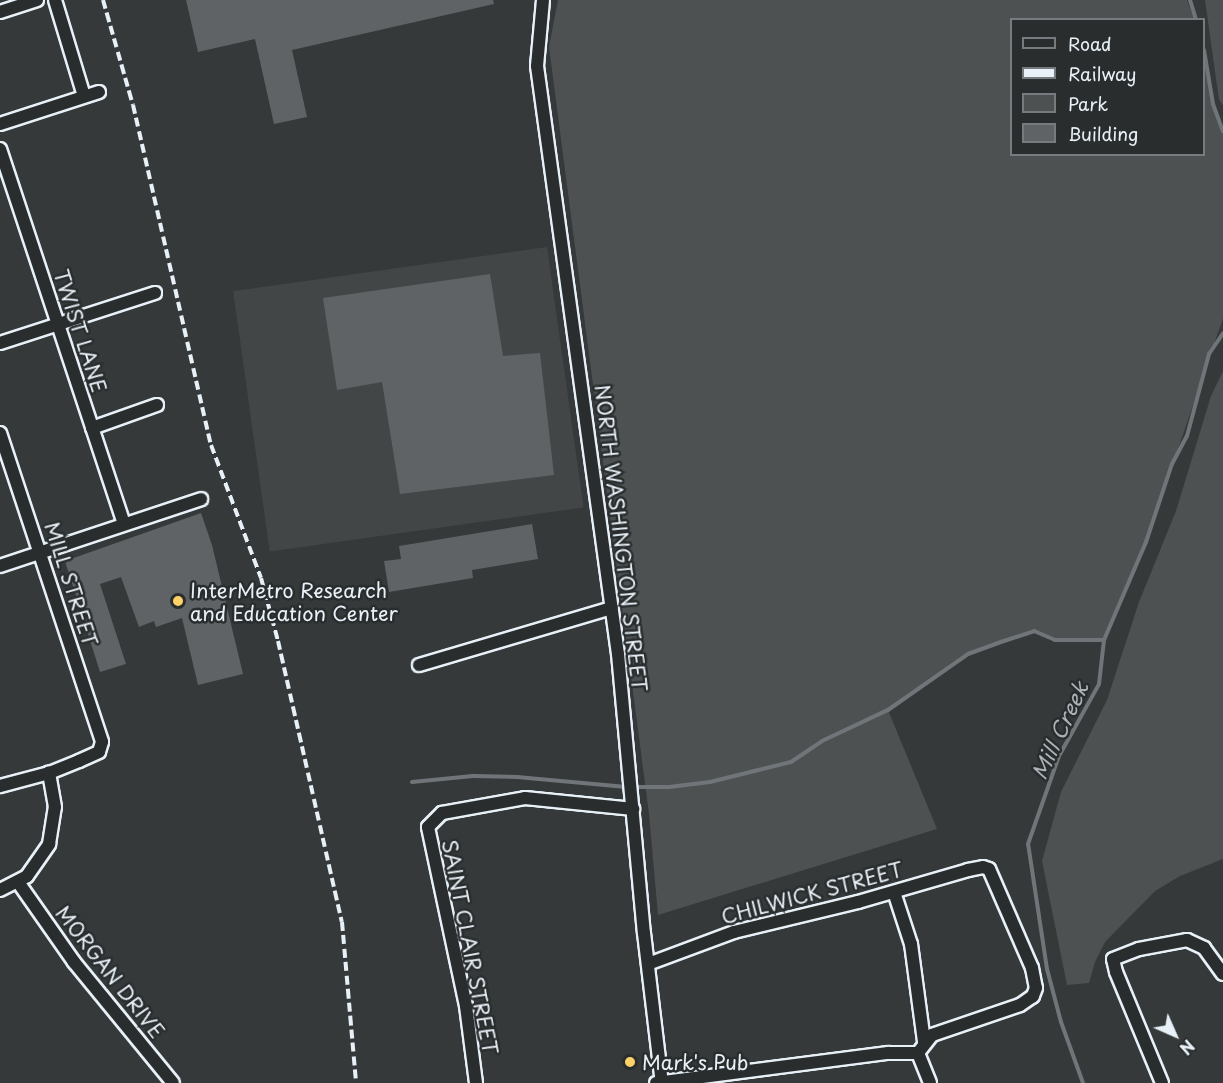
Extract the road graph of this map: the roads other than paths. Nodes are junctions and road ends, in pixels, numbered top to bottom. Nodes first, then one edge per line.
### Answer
1 (37, 0) edge
2 (55, 0) edge
3 (543, 0) edge
4 (0, 12) edge
5 (99, 92) dead end
6 (84, 96) junction
7 (0, 124) edge
8 (0, 149) edge
9 (155, 293) dead end
10 (57, 324) junction
11 (0, 343) edge
12 (158, 405) dead end
13 (92, 428) junction
14 (0, 433) edge
15 (3, 454) edge
16 (201, 499) dead end
17 (124, 524) junction
18 (40, 552) junction
19 (0, 566) edge
20 (612, 608) junction
21 (419, 665) dead end
22 (49, 773) junction
23 (0, 786) edge
24 (633, 809) junction
25 (18, 882) junction
26 (0, 890) edge
27 (894, 892) junction
28 (648, 964) junction
29 (1223, 974) edge
30 (921, 1047) junction
31 (173, 1083) edge
32 (476, 1083) edge
33 (660, 1083) edge
34 (930, 1083) edge
35 (1162, 1083) edge

1 - 4 street
2 - 6 street
3 - 20 street, NORTH WASHINGTON STREET
5 - 6 street
6 - 7 street
8 - 10 street, TWIST LANE
9 - 10 street
10 - 11 street
10 - 13 street, TWIST LANE
12 - 13 street
13 - 17 street, TWIST LANE
14 - 15 street, MILL STREET
15 - 18 street, MILL STREET
16 - 17 street
17 - 18 street
18 - 19 street
18 - 22 street, MILL STREET
20 - 21 street
20 - 24 street, NORTH WASHINGTON STREET
22 - 23 street
22 - 25 street
24 - 28 street, NORTH WASHINGTON STREET
24 - 32 street, SAINT CLAIR STREET
25 - 26 street
25 - 31 street, MORGAN DRIVE
27 - 28 street, CHILWICK STREET
27 - 30 street
27 - 30 street, CHILWICK STREET
28 - 33 street, NORTH WASHINGTON STREET
29 - 35 street
30 - 33 street
30 - 34 street

